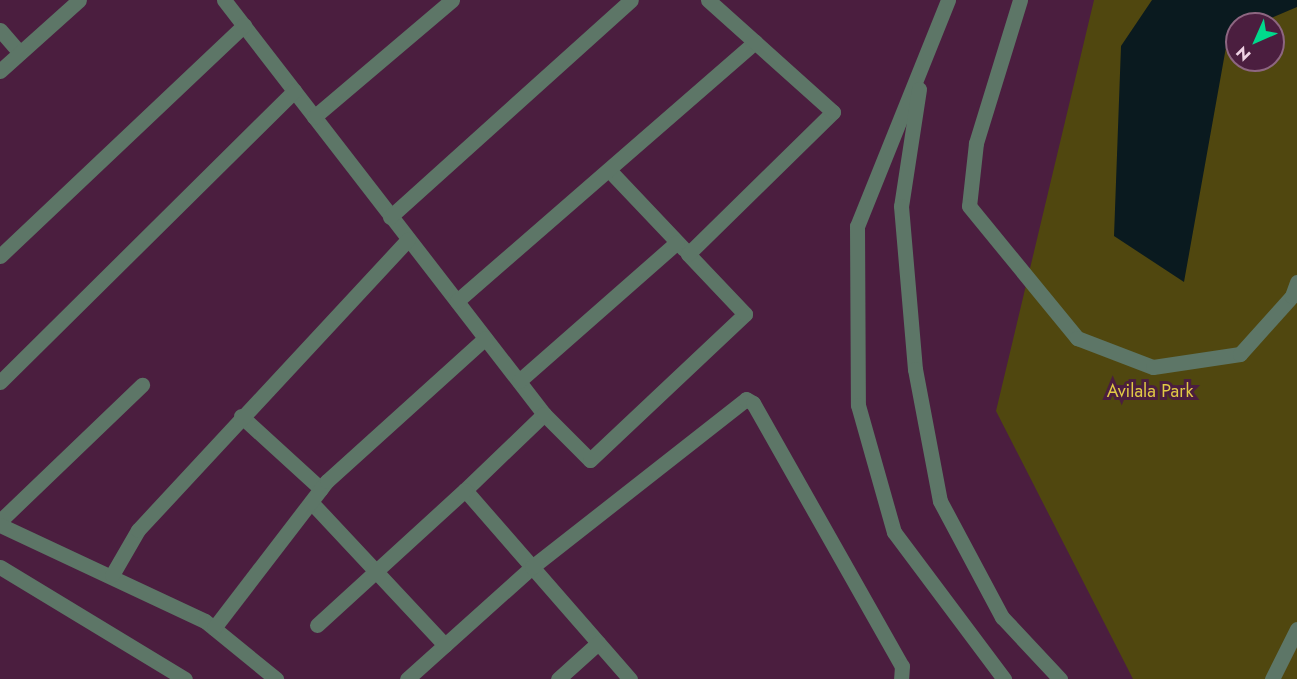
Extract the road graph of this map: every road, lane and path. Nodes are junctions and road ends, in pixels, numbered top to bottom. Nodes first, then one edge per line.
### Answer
1 (79, 0) edge
2 (225, 0) edge
3 (452, 0) edge
4 (631, 0) edge
5 (708, 0) edge
6 (948, 0) edge
7 (1020, 0) edge
8 (244, 25) junction
9 (0, 30) edge
10 (755, 42) junction
11 (20, 53) junction
12 (923, 62) junction
13 (0, 70) edge
14 (294, 91) junction
15 (314, 117) junction
16 (609, 170) junction
17 (390, 217) junction
18 (408, 239) junction
19 (677, 242) junction
20 (688, 254) junction
21 (0, 256) edge
22 (1297, 282) edge
23 (457, 302) junction
24 (485, 338) junction
25 (519, 381) junction
26 (0, 382) edge
27 (142, 385) dead end
28 (544, 414) junction
29 (241, 416) junction
30 (321, 489) junction
31 (465, 490) junction
32 (311, 502) junction
33 (0, 523) edge
34 (0, 567) edge
35 (532, 567) junction
36 (378, 570) junction
37 (111, 575) junction
38 (317, 625) dead end
39 (214, 628) junction
40 (1297, 629) edge
41 (598, 642) junction
42 (445, 645) junction
43 (185, 679) edge
44 (276, 679) edge
45 (407, 679) edge
46 (558, 679) edge
47 (630, 679) edge
48 (901, 679) edge
49 (1004, 679) edge
50 (1060, 679) edge
51 (1272, 679) edge

1 - 11 street
2 - 8 street
3 - 15 street
4 - 17 street
5 - 10 street
6 - 12 street
7 - 22 street
8 - 14 street
8 - 21 street
9 - 11 street
10 - 16 street
10 - 20 street
11 - 13 street
12 - 49 street
12 - 50 street
14 - 15 street
14 - 26 street
15 - 17 street
16 - 19 street
16 - 23 street
17 - 18 street
18 - 23 street
18 - 29 street
19 - 20 street
19 - 25 street
20 - 28 street
23 - 24 street
24 - 25 street
24 - 30 street
25 - 28 street
27 - 33 street
28 - 31 street
29 - 30 street
29 - 37 street
30 - 32 street
31 - 35 street
31 - 36 street
32 - 36 street
32 - 39 street
33 - 37 street
34 - 43 street
35 - 41 street
35 - 42 street
35 - 48 street
36 - 38 street
36 - 42 street
37 - 39 street
39 - 44 street
40 - 51 street
41 - 46 street
41 - 47 street
42 - 45 street

